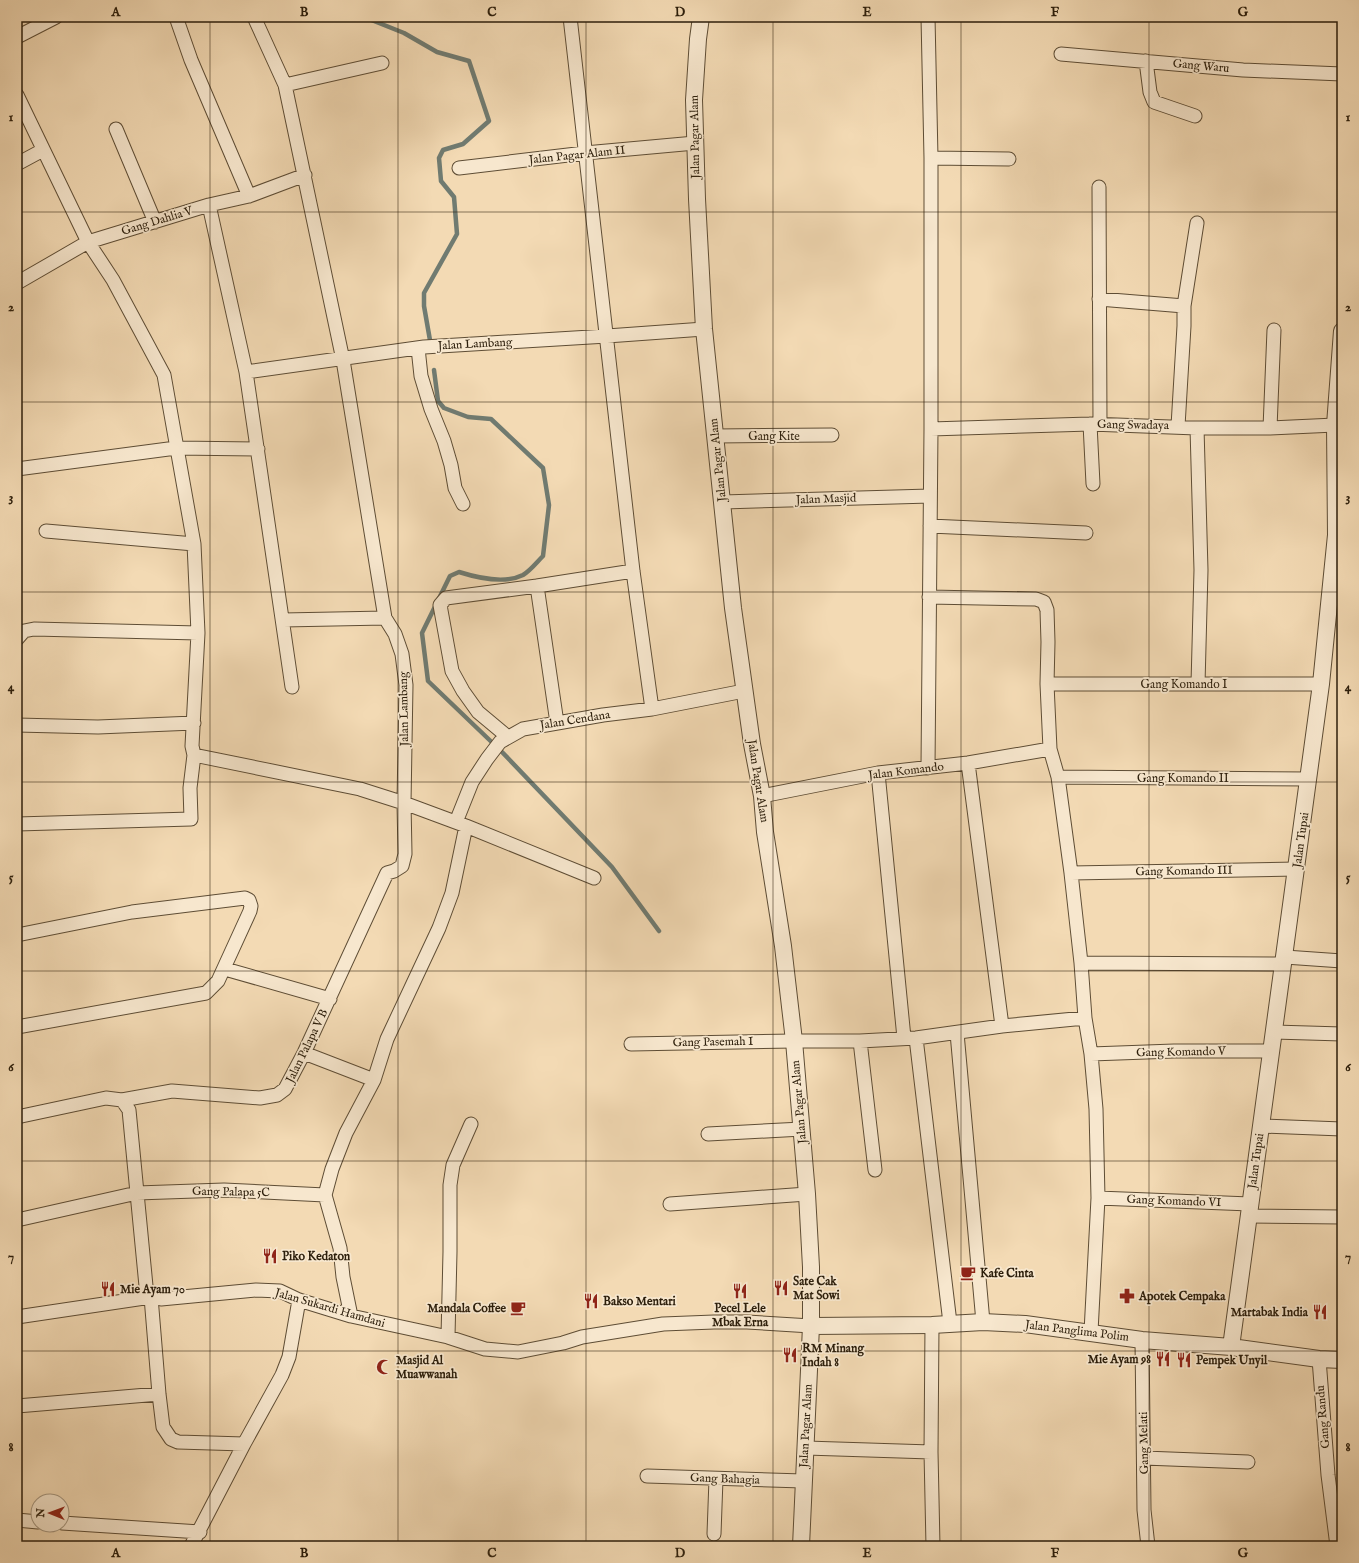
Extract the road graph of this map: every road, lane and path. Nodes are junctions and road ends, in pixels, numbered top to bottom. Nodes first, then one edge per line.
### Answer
1 (56, 17) edge
2 (176, 17) edge
3 (254, 17) edge
4 (570, 17) edge
5 (701, 17) edge
6 (928, 17) edge
7 (17, 37) edge
8 (1061, 54) dead end
9 (1146, 61) junction
10 (382, 63) dead end
11 (1342, 74) edge
12 (286, 85) junction
13 (17, 95) edge
14 (1195, 116) dead end
15 (116, 129) dead end
16 (695, 144) junction
17 (43, 150) junction
18 (586, 153) junction
19 (931, 158) junction
20 (1009, 159) dead end
21 (17, 164) edge
22 (460, 168) dead end
23 (305, 175) junction
24 (1099, 187) dead end
25 (249, 196) junction
26 (209, 205) junction
27 (155, 222) junction
28 (1196, 223) dead end
29 (88, 242) junction
30 (17, 283) edge
31 (1099, 299) junction
32 (1184, 306) junction
33 (704, 329) junction
34 (1274, 330) dead end
35 (1342, 331) edge
36 (607, 336) junction
37 (421, 348) junction
38 (343, 360) junction
39 (246, 372) junction
40 (1095, 424) junction
41 (1335, 425) junction
42 (1178, 426) junction
43 (1197, 428) junction
44 (1270, 428) junction
45 (931, 429) junction
46 (832, 435) dead end
47 (715, 436) junction
48 (176, 448) junction
49 (258, 449) junction
50 (17, 469) edge
51 (1093, 484) dead end
52 (930, 496) junction
53 (723, 502) junction
54 (463, 504) dead end
55 (930, 526) junction
56 (46, 531) dead end
57 (1086, 533) dead end
58 (194, 544) junction
59 (1338, 560) edge
60 (633, 571) junction
61 (537, 586) junction
62 (929, 597) junction
63 (385, 618) junction
64 (283, 620) junction
65 (198, 633) junction
66 (17, 639) edge
67 (1047, 684) junction
68 (1198, 684) junction
69 (1321, 684) junction
70 (292, 687) dead end
71 (744, 691) junction
72 (652, 709) junction
73 (194, 723) junction
74 (557, 723) junction
75 (17, 725) edge
76 (504, 740) junction
77 (1050, 749) junction
78 (194, 754) junction
79 (968, 763) junction
80 (928, 768) junction
81 (878, 773) junction
82 (1058, 777) junction
83 (1309, 779) junction
84 (762, 796) junction
85 (404, 803) junction
86 (17, 824) edge
87 (461, 824) junction
88 (1296, 869) junction
89 (387, 872) joint
90 (1071, 873) junction
91 (594, 878) dead end
92 (17, 935) edge
93 (1284, 961) junction
94 (1342, 961) edge
95 (1081, 963) junction
96 (225, 969) junction
97 (330, 999) junction
98 (1085, 1018) junction
99 (1002, 1026) junction
100 (17, 1027) edge
101 (1274, 1032) junction
102 (957, 1033) junction
103 (1342, 1034) edge
104 (910, 1038) junction
105 (794, 1041) junction
106 (860, 1041) junction
107 (632, 1044) dead end
108 (1272, 1051) junction
109 (304, 1053) junction
110 (1091, 1054) junction
111 (374, 1080) junction
112 (122, 1100) junction
113 (17, 1117) edge
114 (471, 1124) dead end
115 (1261, 1126) junction
116 (802, 1129) junction
117 (1342, 1130) edge
118 (708, 1134) dead end
119 (875, 1170) dead end
120 (137, 1193) junction
121 (807, 1194) junction
122 (325, 1195) junction
123 (1098, 1198) junction
124 (670, 1204) dead end
125 (1250, 1210) junction
126 (1342, 1217) edge
127 (17, 1220) edge
128 (151, 1297) junction
129 (299, 1300) junction
130 (351, 1316) junction
131 (17, 1317) edge
132 (983, 1322) junction
133 (950, 1323) junction
134 (932, 1325) junction
135 (811, 1326) junction
136 (1092, 1332) junction
137 (448, 1337) junction
138 (1142, 1340) junction
139 (1231, 1347) junction
140 (1319, 1359) junction
141 (1342, 1360) edge
142 (159, 1394) junction
143 (17, 1406) edge
144 (244, 1444) junction
145 (806, 1448) junction
146 (931, 1452) junction
147 (1144, 1458) junction
148 (1248, 1462) dead end
149 (647, 1476) dead end
150 (716, 1479) junction
151 (803, 1481) junction
152 (1337, 1500) edge
153 (17, 1520) edge
154 (30, 1521) edge
155 (70, 1524) edge
156 (200, 1532) junction
157 (714, 1534) dead end
158 (191, 1546) edge
159 (801, 1546) edge
160 (933, 1546) edge
161 (1148, 1546) edge
162 (1337, 1546) edge

1 - 7 street
2 - 25 street
3 - 12 street
4 - 18 street
5 - 16 street, Jalan Pagar Alam
6 - 19 street
8 - 9 street, Gang Waru
9 - 11 street, Gang Waru
9 - 14 street
10 - 12 street
12 - 23 street
13 - 17 street
15 - 27 street
16 - 18 street, Jalan Pagar Alam II
16 - 33 street, Jalan Pagar Alam
17 - 21 street
17 - 29 street
18 - 22 street, Jalan Pagar Alam II
18 - 36 street
19 - 20 street
19 - 45 street
23 - 25 street, Gang Dahlia V
23 - 38 street
24 - 31 street
25 - 26 street, Gang Dahlia V
26 - 27 street, Gang Dahlia V
26 - 39 street
27 - 29 street, Gang Dahlia V
28 - 32 street
29 - 30 street, Gang Dahlia V
29 - 48 street
31 - 32 street
31 - 40 street
32 - 42 street
33 - 36 street, Jalan Lambang
33 - 47 street, Jalan Pagar Alam
34 - 44 street
35 - 41 street, Jalan Tupai
36 - 37 street, Jalan Lambang
36 - 60 street
37 - 38 street, Jalan Lambang
37 - 54 street
38 - 39 street, Jalan Lambang
38 - 63 street
39 - 49 street
40 - 42 street, Gang Swadaya
40 - 45 street, Gang Swadaya
40 - 51 street
41 - 44 street, Gang Swadaya
41 - 59 street, Jalan Tupai
42 - 43 street, Gang Swadaya
43 - 44 street, Gang Swadaya
43 - 68 street
45 - 52 street
46 - 47 street, Gang Kite
47 - 53 street, Jalan Pagar Alam
48 - 49 street
48 - 50 street
48 - 58 street
49 - 64 street
52 - 53 street, Jalan Masjid
52 - 55 street
53 - 71 street, Jalan Pagar Alam
55 - 57 street
55 - 62 street
56 - 58 street
58 - 65 street
59 - 69 street, Jalan Tupai
60 - 61 street
60 - 72 street
61 - 74 street
61 - 76 street
62 - 67 street
62 - 80 street
63 - 64 street
63 - 85 street, Jalan Lambang
64 - 70 street
65 - 66 street
65 - 73 street
67 - 68 street, Gang Komando I
67 - 77 street
68 - 69 street, Gang Komando I
69 - 83 street, Jalan Tupai
71 - 72 street, Jalan Cendana
71 - 84 street, Jalan Pagar Alam
72 - 74 street, Jalan Cendana
73 - 75 street
73 - 78 street
74 - 76 street, Jalan Cendana
76 - 87 street, Jalan Cendana
77 - 79 street, Jalan Komando
77 - 82 street
78 - 85 street
78 - 86 street
79 - 80 street, Jalan Komando
79 - 99 street
80 - 81 street, Jalan Komando
81 - 84 street, Jalan Komando
81 - 104 street
82 - 83 street, Gang Komando II
82 - 90 street
83 - 88 street, Jalan Tupai
84 - 105 street, Jalan Pagar Alam
85 - 87 street
85 - 89 street, Jalan Lambang
87 - 91 street
87 - 111 street, Jalan Cendana
88 - 90 street, Gang Komando III
88 - 93 street, Jalan Tupai
89 - 97 street, Jalan Palapa V B
90 - 95 street
92 - 96 street
93 - 94 street
93 - 95 street
93 - 101 street, Jalan Tupai
95 - 98 street
96 - 97 street
96 - 100 street
97 - 109 street, Jalan Palapa V B
98 - 99 street, Gang Pasemah I
98 - 110 street
99 - 102 street, Gang Pasemah I
101 - 103 street
101 - 108 street, Jalan Tupai
102 - 104 street, Gang Pasemah I
102 - 132 street
104 - 106 street, Gang Pasemah I
104 - 133 street
105 - 106 street, Gang Pasemah I
105 - 107 street, Gang Pasemah I
105 - 116 street, Jalan Pagar Alam
106 - 119 street
108 - 110 street, Gang Komando V
108 - 115 street, Jalan Tupai
109 - 111 street
109 - 112 street, Jalan Palapa V B
110 - 123 street
111 - 122 street, Jalan Cendana
112 - 113 street
112 - 120 street
114 - 137 street
115 - 117 street
115 - 125 street, Jalan Tupai
116 - 118 street
116 - 121 street, Jalan Pagar Alam
120 - 122 street, Gang Palapa 5C
120 - 127 street, Gang Palapa 5C
120 - 128 street
121 - 124 street
121 - 135 street, Jalan Pagar Alam
122 - 130 street
123 - 125 street, Gang Komando VI
123 - 136 street
125 - 126 street, Gang Komando VI
125 - 139 street, Jalan Tupai
128 - 129 street, Jalan Sukardi Hamdani
128 - 131 street, Jalan Sukardi Hamdani
128 - 142 street
129 - 130 street, Jalan Sukardi Hamdani
129 - 144 street
130 - 137 street, Jalan Sukardi Hamdani
132 - 133 street, Jalan Panglima Polim
132 - 136 street, Jalan Panglima Polim
133 - 134 street, Jalan Panglima Polim
134 - 135 street, Jalan Panglima Polim
134 - 146 street
135 - 137 street, Jalan Sukardi Hamdani
135 - 145 street, Jalan Pagar Alam
136 - 138 street, Jalan Panglima Polim
138 - 139 street, Jalan Panglima Polim
138 - 147 street, Gang Melati
139 - 140 street, Jalan Panglima Polim
140 - 141 street, Jalan Panglima Polim
140 - 152 street, Gang Randu
142 - 143 street
142 - 144 street
144 - 156 street
145 - 146 street
145 - 151 street, Jalan Pagar Alam
146 - 160 street
147 - 148 street
147 - 161 street, Gang Melati
149 - 150 street, Gang Bahagia
150 - 151 street, Gang Bahagia
150 - 157 street
151 - 159 street, Jalan Pagar Alam
152 - 162 street, Gang Randu
153 - 154 street
155 - 156 street
156 - 158 street

